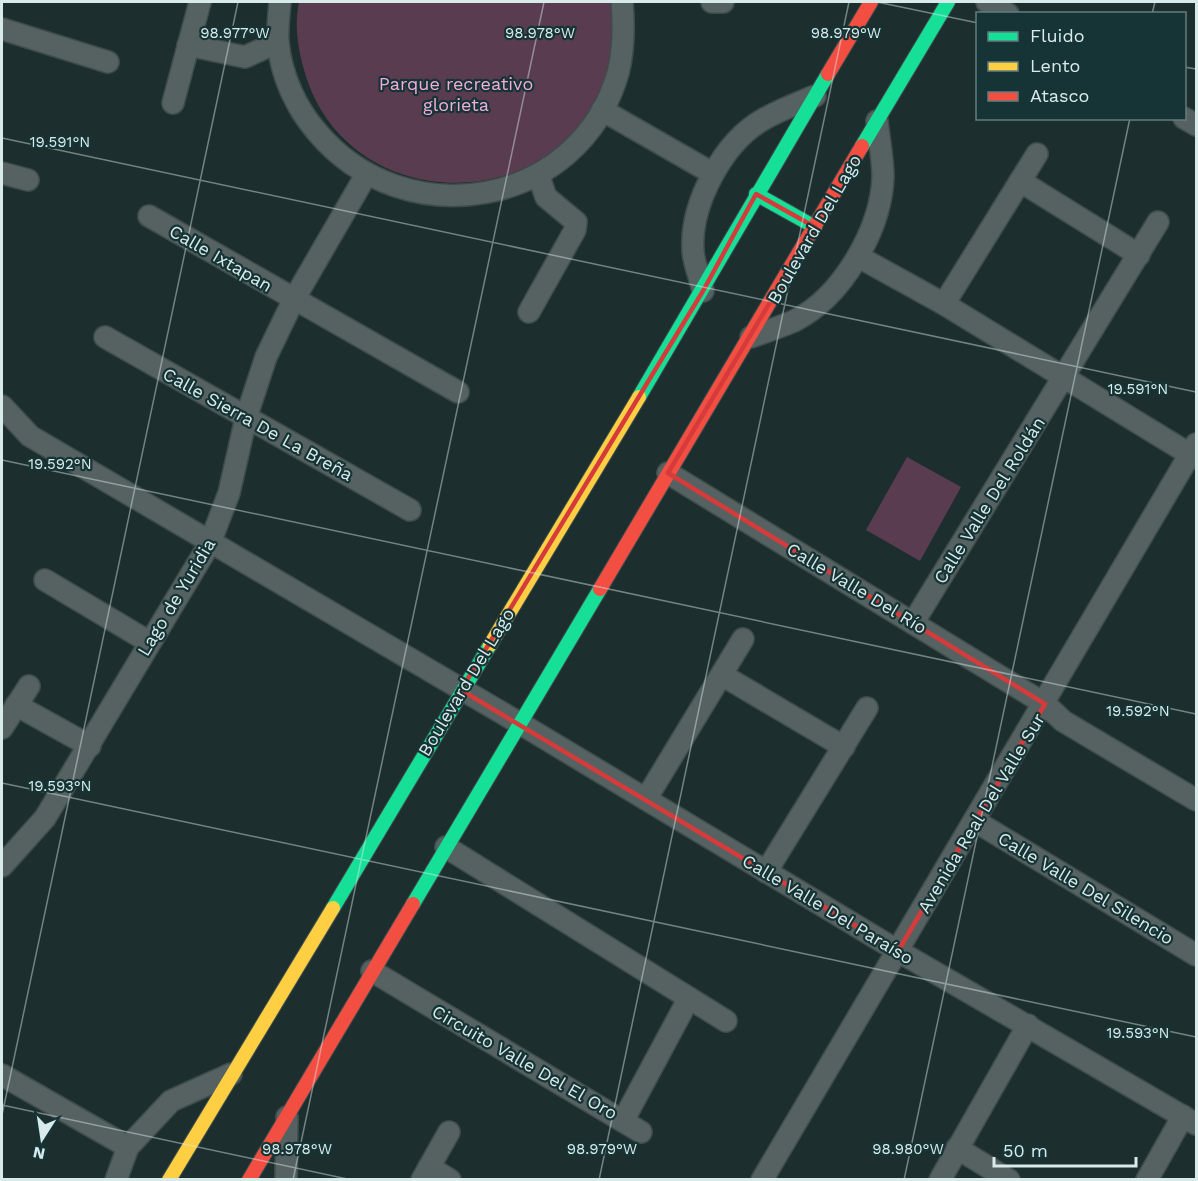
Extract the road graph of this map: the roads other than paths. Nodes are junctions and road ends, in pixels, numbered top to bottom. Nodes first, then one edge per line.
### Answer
1 (200, 2) edge
2 (280, 2) edge
3 (622, 2) edge
4 (712, 2) edge
5 (723, 2) edge
6 (871, 2) edge
7 (948, 2) edge
8 (987, 2) edge
9 (1004, 12) edge
10 (2, 29) edge
11 (278, 42) junction
12 (189, 45) junction
13 (108, 62) dead end
14 (814, 96) junction
15 (173, 103) dead end
16 (602, 110) junction
17 (877, 122) junction
18 (1037, 154) dead end
19 (2, 172) edge
20 (712, 173) junction
21 (538, 174) junction
22 (366, 175) junction
23 (28, 180) dead end
24 (1020, 181) junction
25 (756, 194) junction
26 (149, 216) dead end
27 (1158, 222) dead end
28 (815, 227) junction
29 (1139, 255) junction
30 (859, 257) junction
31 (703, 291) junction
32 (293, 301) junction
33 (944, 304) junction
34 (529, 312) dead end
35 (105, 337) dead end
36 (751, 337) junction
37 (1066, 377) junction
38 (458, 392) dead end
39 (2, 406) edge
40 (246, 418) junction
41 (1194, 452) edge
42 (668, 473) junction
43 (410, 510) dead end
44 (210, 543) junction
45 (45, 580) dead end
46 (913, 623) junction
47 (743, 639) dead end
48 (149, 642) junction
49 (722, 675) junction
50 (28, 686) dead end
51 (461, 690) junction
52 (1045, 704) junction
53 (16, 705) junction
54 (867, 708) dead end
55 (521, 724) junction
56 (2, 728) edge
57 (90, 746) junction
58 (844, 747) junction
59 (646, 799) junction
60 (1197, 800) edge
61 (975, 821) junction
62 (446, 847) junction
63 (2, 866) edge
64 (766, 872) junction
65 (898, 951) junction
66 (1197, 955) edge
67 (372, 971) junction
68 (689, 998) junction
69 (726, 1021) dead end
70 (1028, 1025) junction
71 (231, 1074) junction
72 (2, 1075) edge
73 (287, 1115) junction
74 (1190, 1120) edge
75 (449, 1131) dead end
76 (128, 1147) junction
77 (957, 1148) junction
78 (425, 1173) edge
79 (116, 1179) edge
80 (171, 1179) edge
81 (249, 1179) edge
82 (286, 1179) edge
83 (450, 1179) edge
84 (762, 1179) edge
85 (940, 1179) edge
86 (1009, 1179) edge
87 (1147, 1179) edge

1 - 12 street
2 - 11 street
3 - 16 street
4 - 5 street
6 - 14 street, Boulevard Del Lago
7 - 17 street, Boulevard Del Lago
8 - 9 street
10 - 13 street
11 - 12 street
11 - 22 street
12 - 15 street
14 - 20 street
14 - 25 street, Boulevard Del Lago
16 - 20 street
16 - 21 street
17 - 28 street, Boulevard Del Lago
17 - 30 street, Boulevard Del Lago
18 - 24 street
19 - 23 street
20 - 31 street
21 - 22 street
21 - 34 street
22 - 32 street, Lago de Yuridia
24 - 29 street
24 - 33 street
25 - 28 street
25 - 31 street, Boulevard Del Lago
26 - 32 street, Calle Ixtapan
27 - 29 street, Calle Valle Del Roldán
28 - 36 street, Boulevard Del Lago
29 - 37 street, Calle Valle Del Roldán
30 - 33 street
30 - 36 street, Boulevard Del Lago
31 - 51 street, Boulevard Del Lago
32 - 38 street, Calle Ixtapan
32 - 40 street, Lago de Yuridia
33 - 37 street
35 - 40 street, Calle Sierra De La Breña
36 - 42 street, Boulevard Del Lago
37 - 41 street
37 - 46 street, Calle Valle Del Roldán
39 - 44 street, Calle Valle Del Paraíso
40 - 43 street, Calle Sierra De La Breña
40 - 44 street, Lago de Yuridia
41 - 52 street, Avenida Real Del Valle Sur
42 - 46 street, Calle Valle Del Río
42 - 55 street, Boulevard Del Lago
44 - 48 street, Lago de Yuridia
44 - 51 street, Calle Valle Del Paraíso
45 - 48 street
46 - 52 street, Calle Valle Del Río
47 - 49 street
48 - 57 street, Lago de Yuridia
49 - 58 street
49 - 59 street
50 - 53 street
51 - 55 street, Calle Valle Del Paraíso
51 - 71 street, Boulevard Del Lago
52 - 60 street
52 - 61 street, Avenida Real Del Valle Sur
53 - 56 street
53 - 57 street
54 - 58 street
55 - 59 street, Calle Valle Del Paraíso
55 - 62 street, Boulevard Del Lago
57 - 63 street, Lago de Yuridia
58 - 64 street
59 - 64 street, Calle Valle Del Paraíso
61 - 65 street, Avenida Real Del Valle Sur
61 - 66 street, Calle Valle Del Silencio
62 - 67 street, Boulevard Del Lago
62 - 68 street
64 - 65 street, Calle Valle Del Paraíso
65 - 70 street, Calle Valle Del Paraíso
65 - 84 street, Avenida Real Del Valle Sur
67 - 68 street, Circuito Valle Del El Oro
67 - 73 street, Boulevard Del Lago
68 - 69 street
70 - 74 street, Calle Valle Del Paraíso
70 - 77 street
71 - 76 street
71 - 80 street, Boulevard Del Lago
72 - 76 street
73 - 81 street, Boulevard Del Lago
73 - 82 street, Boulevard Del Lago
74 - 87 street
75 - 78 street
76 - 79 street
77 - 85 street
77 - 86 street
78 - 83 street

